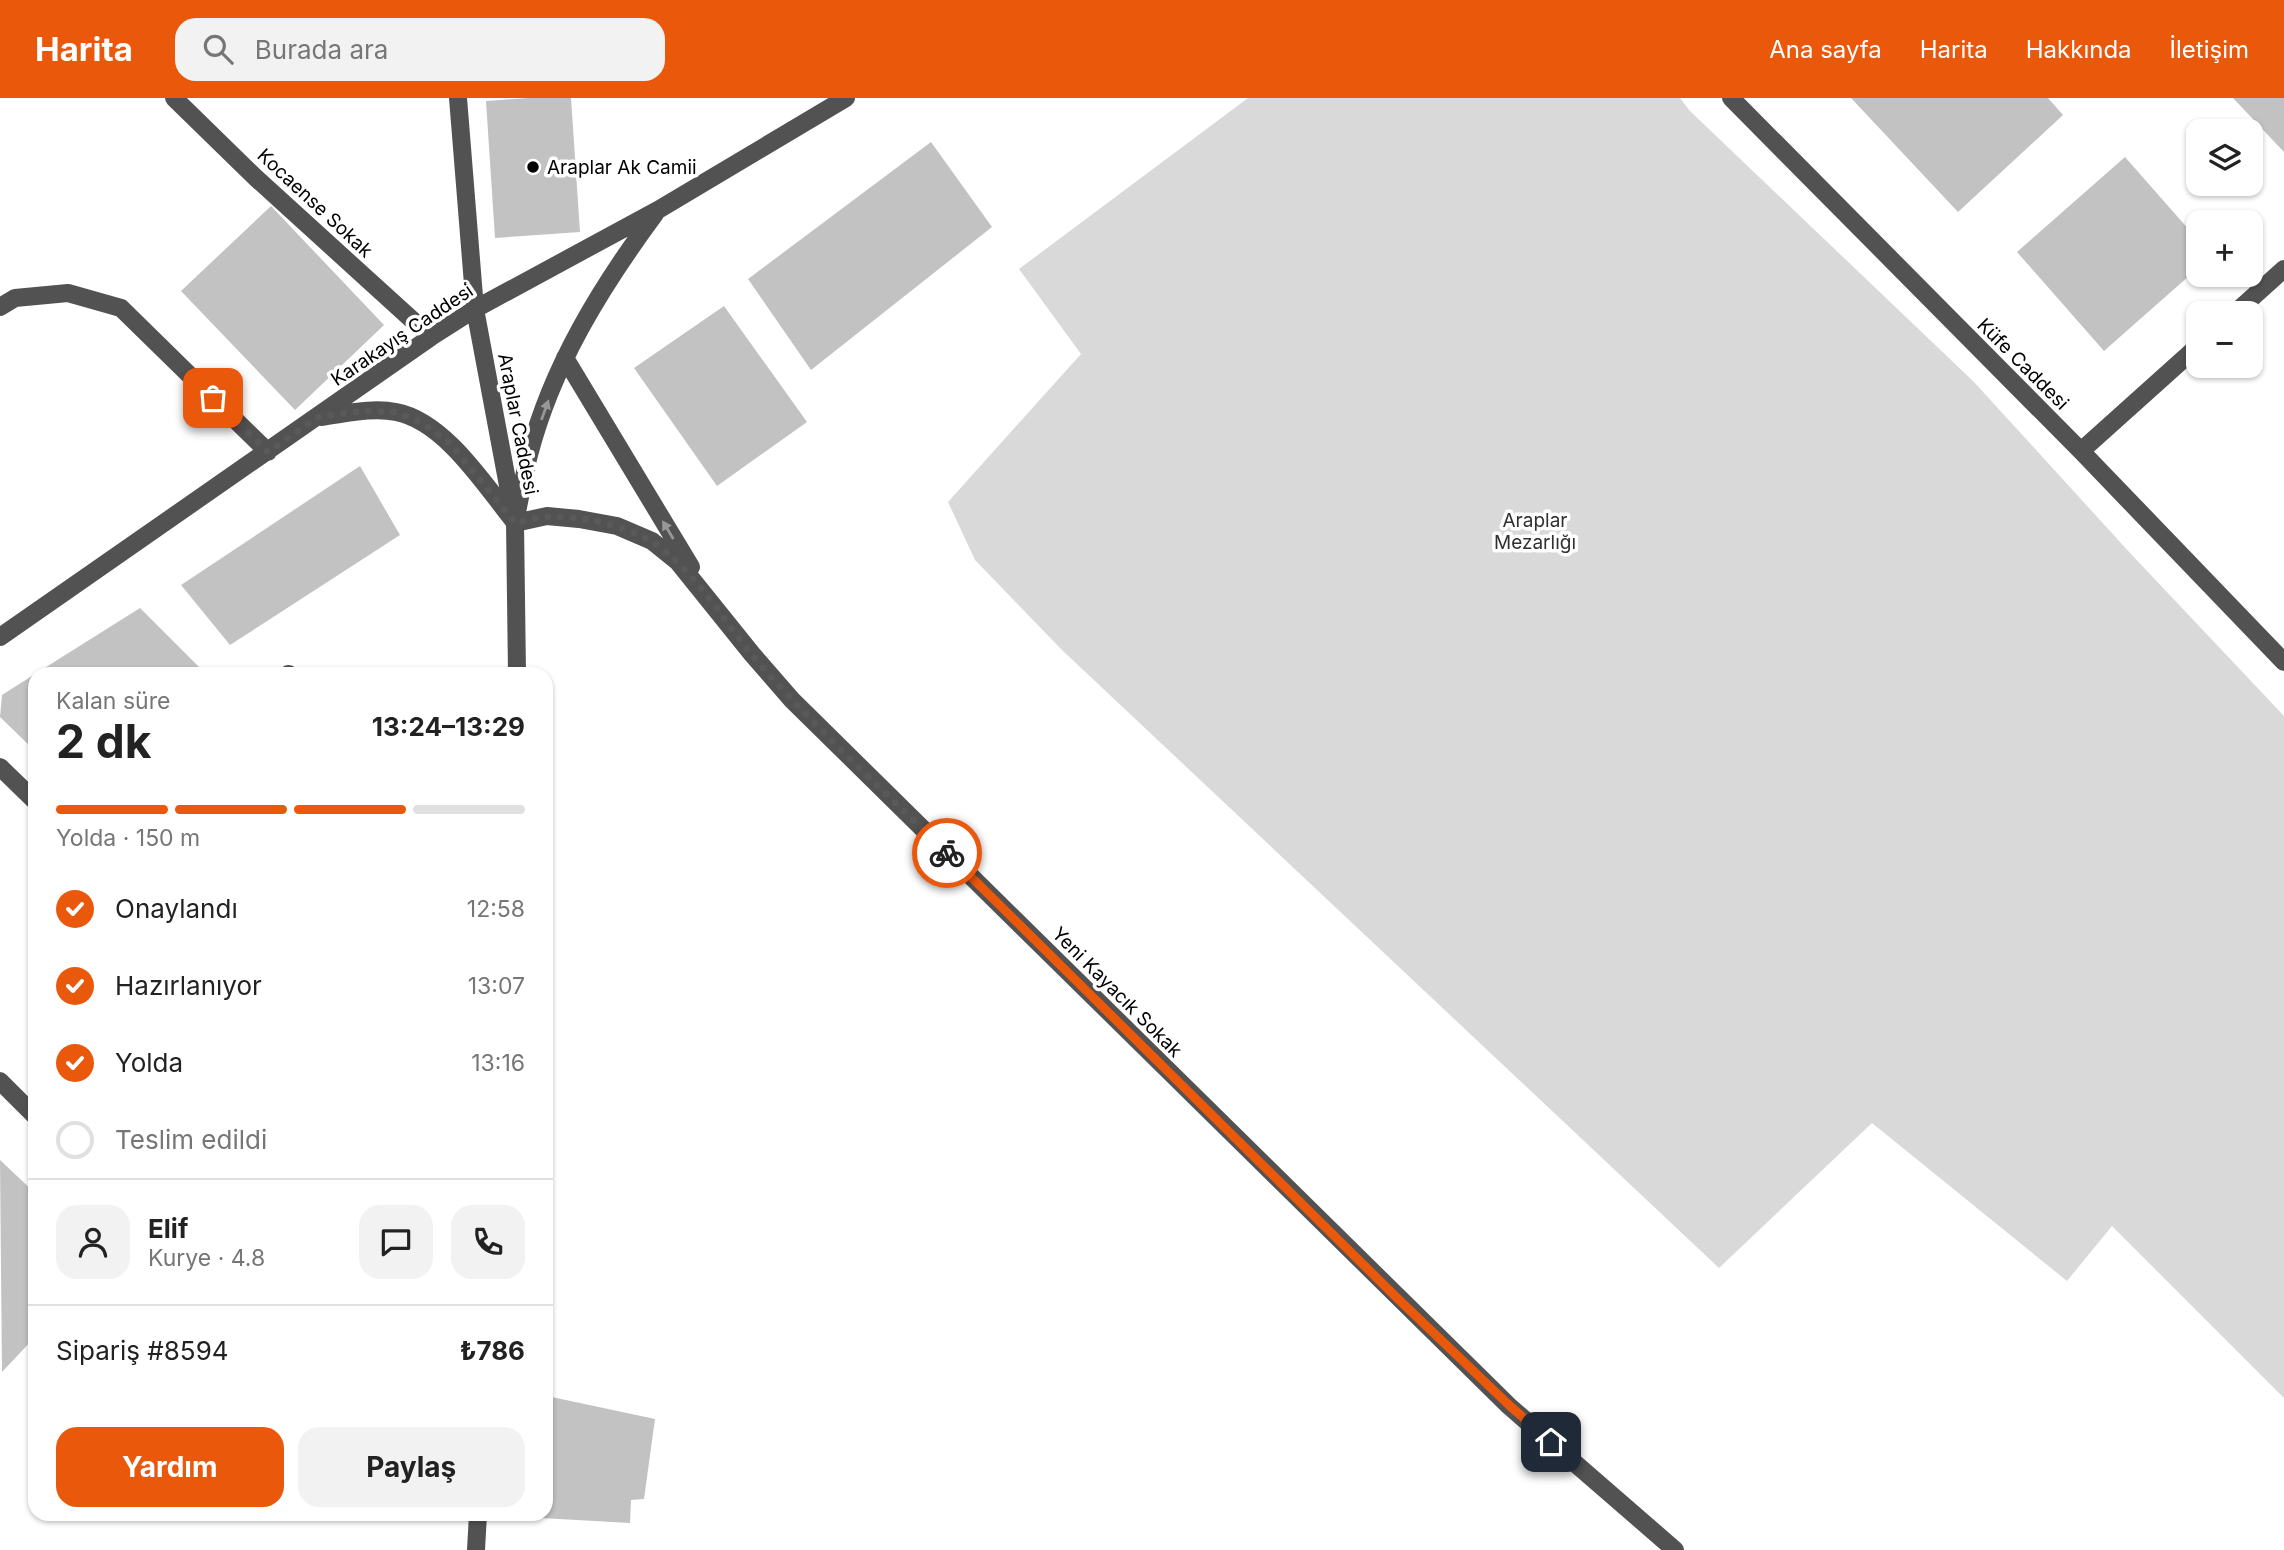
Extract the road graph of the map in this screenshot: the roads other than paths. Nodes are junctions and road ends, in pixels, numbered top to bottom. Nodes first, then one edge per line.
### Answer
1 (174, 98) edge
2 (458, 98) edge
3 (846, 98) edge
4 (1731, 98) edge
5 (658, 210) junction
6 (2284, 269) edge
7 (2248, 301) edge
8 (0, 307) edge
9 (475, 309) junction
10 (431, 337) junction
11 (2186, 357) edge
12 (565, 358) junction
13 (318, 417) junction
14 (2081, 451) junction
15 (268, 452) junction
16 (515, 523) junction
17 (716, 609) junction
18 (0, 637) edge
19 (2284, 662) edge
20 (517, 667) edge
21 (0, 767) edge
22 (28, 795) edge
23 (0, 1082) edge
24 (28, 1109) edge
25 (478, 1521) edge
26 (476, 1550) edge
27 (1675, 1550) edge

1 - 10 street, Kocaense Sokak
2 - 9 street, Araplar Caddesi
3 - 5 street, Karakayış Caddesi
4 - 14 street, Küfe Caddesi
5 - 9 street, Karakayış Caddesi
5 - 12 street
6 - 7 street
8 - 15 street
9 - 10 street, Karakayış Caddesi
9 - 16 street, Araplar Caddesi
10 - 13 street, Karakayış Caddesi
11 - 14 street
16 -> 12 street
17 -> 12 street
13 - 15 street, Karakayış Caddesi
13 - 16 street
14 - 19 street, Küfe Caddesi
15 - 18 street, Karakayış Caddesi
16 - 17 street, Yeni Kayacık Sokak
16 - 20 street, Araplar Caddesi
17 - 27 street, Yeni Kayacık Sokak
21 - 22 street
23 - 24 street
25 - 26 street

